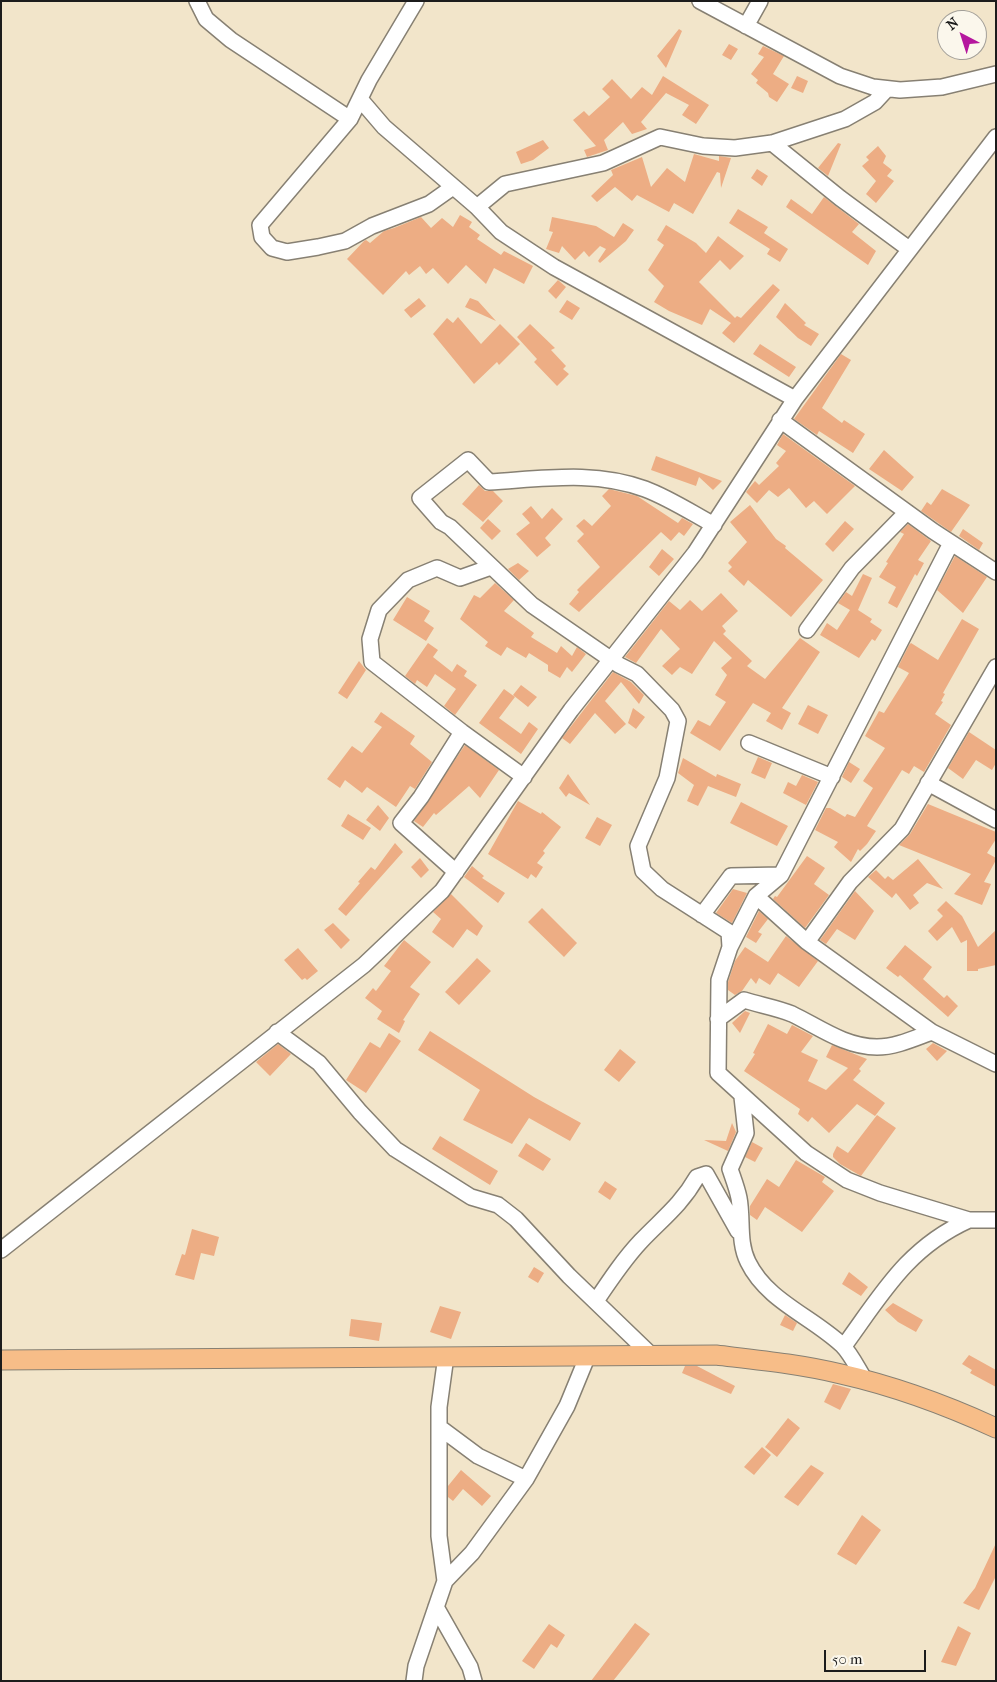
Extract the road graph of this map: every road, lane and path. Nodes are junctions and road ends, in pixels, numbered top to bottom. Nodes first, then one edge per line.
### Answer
1 (197, 1) edge
2 (416, 1) edge
3 (700, 1) edge
4 (760, 1) edge
5 (746, 26) junction
6 (996, 74) edge
7 (887, 89) junction
8 (360, 99) junction
9 (350, 119) junction
10 (996, 137) edge
11 (772, 143) junction
12 (453, 187) junction
13 (477, 207) junction
14 (909, 250) junction
15 (794, 399) junction
16 (780, 420) junction
17 (907, 512) junction
18 (714, 525) junction
19 (951, 543) junction
20 (491, 567) junction
21 (996, 572) edge
22 (807, 630) dead end
23 (611, 658) junction
24 (996, 667) edge
25 (462, 732) junction
26 (749, 743) dead end
27 (524, 777) junction
28 (832, 777) junction
29 (928, 783) junction
30 (996, 820) edge
31 (456, 872) junction
32 (781, 875) junction
33 (756, 896) junction
34 (702, 915) junction
35 (807, 942) junction
36 (730, 947) junction
37 (718, 1019) junction
38 (277, 1032) junction
39 (932, 1032) junction
40 (996, 1064) edge
41 (742, 1097) junction
42 (969, 1220) junction
43 (996, 1220) edge
44 (741, 1236) junction
45 (1, 1250) edge
46 (596, 1301) junction
47 (844, 1346) junction
48 (650, 1354) junction
49 (588, 1355) junction
50 (446, 1356) junction
51 (1, 1360) edge
52 (865, 1380) junction
53 (439, 1427) junction
54 (996, 1428) edge
55 (526, 1479) junction
56 (445, 1581) junction
57 (436, 1607) junction
58 (414, 1681) edge
59 (474, 1681) edge

1 - 9 street
2 - 8 street
3 - 5 street
4 - 5 street
5 - 7 street
6 - 7 street
7 - 11 street
8 - 9 street
8 - 12 street
9 - 12 street
10 - 14 street
11 - 13 street
11 - 14 street
12 - 13 street
13 - 15 street
14 - 15 street
15 - 16 street
16 - 17 street
16 - 18 street
17 - 19 street
17 - 22 street
18 - 20 street
18 - 23 street
19 - 21 street
19 - 28 street
20 - 23 street
20 - 25 street
23 - 27 street
23 - 34 street
24 - 29 street
25 - 27 street
25 - 31 street
26 - 28 street
27 - 31 street
28 - 32 street
29 - 30 street
29 - 35 street
31 - 38 street
32 - 33 street
32 - 34 street
33 - 35 street
33 - 36 street
34 - 36 street
35 - 39 street
36 - 37 street
37 - 39 street
37 - 41 street
38 - 45 street
38 - 46 street
39 - 40 street
41 - 42 street
41 - 44 street
42 - 43 street
42 - 47 street
44 - 46 street
44 - 47 street
46 - 48 street
47 - 52 street
48 - 49 main road
48 - 52 main road
49 - 50 main road
49 - 55 street
50 - 51 main road
50 - 53 street
52 - 54 main road
53 - 55 street
53 - 56 street
55 - 56 street
56 - 57 street
57 - 58 street
57 - 59 street

